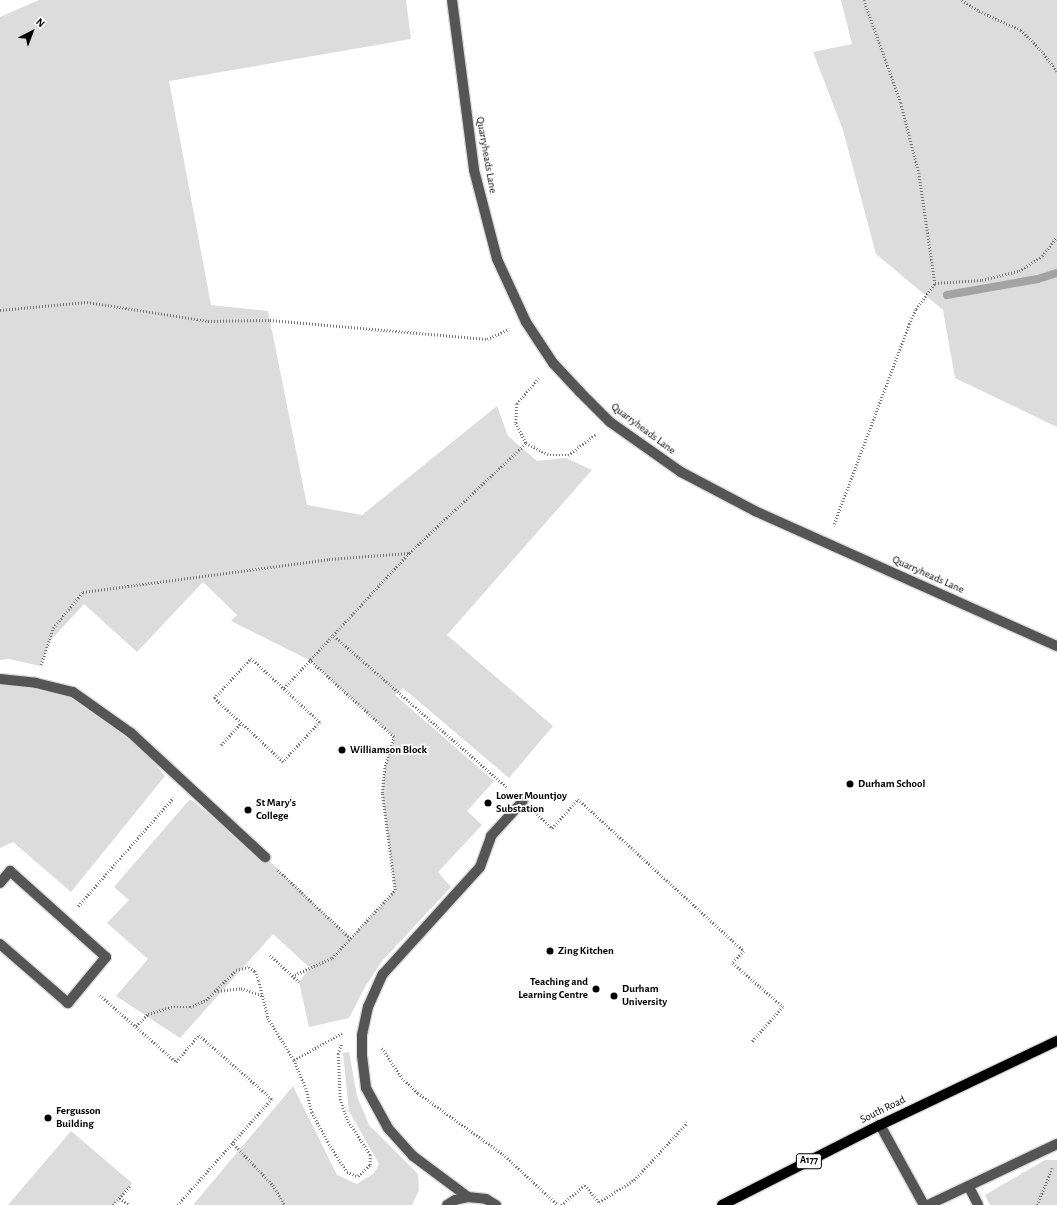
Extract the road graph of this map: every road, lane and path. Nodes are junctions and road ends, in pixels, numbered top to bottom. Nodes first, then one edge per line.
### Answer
1 (452, 0) edge
2 (864, 0) edge
3 (962, 0) edge
4 (1057, 71) edge
5 (1057, 237) edge
6 (935, 282) junction
7 (0, 310) edge
8 (526, 322) junction
9 (553, 363) junction
10 (610, 422) junction
11 (526, 443) junction
12 (827, 544) junction
13 (409, 553) junction
14 (332, 634) junction
15 (1057, 646) edge
16 (309, 660) junction
17 (0, 679) edge
18 (36, 683) junction
19 (284, 688) junction
20 (241, 723) junction
21 (221, 746) dead end
22 (186, 783) junction
23 (523, 802) junction
24 (265, 857) joint
25 (0, 883) edge
26 (65, 920) junction
27 (350, 938) junction
28 (0, 944) edge
29 (270, 955) dead end
30 (292, 976) junction
31 (85, 982) junction
32 (299, 982) dead end
33 (217, 991) dead end
34 (262, 996) dead end
35 (344, 1032) dead end
36 (1057, 1041) edge
37 (752, 1042) dead end
38 (294, 1060) dead end
39 (687, 1123) dead end
40 (880, 1125) junction
41 (232, 1142) junction
42 (1057, 1144) edge
43 (1053, 1167) dead end
44 (130, 1186) dead end
45 (969, 1187) junction
46 (468, 1197) junction
47 (120, 1198) junction
48 (113, 1205) edge
49 (128, 1205) edge
50 (178, 1205) edge
51 (285, 1205) edge
52 (447, 1205) edge
53 (496, 1205) edge
54 (561, 1205) edge
55 (722, 1205) edge
56 (924, 1205) edge
57 (928, 1205) edge
58 (978, 1205) edge
59 (1037, 1205) edge

1 - 8 street, Quarryheads Lane
2 - 6 path
3 - 4 path
5 - 6 path
6 - 12 path
7 - 8 path
8 - 9 street, Quarryheads Lane
9 - 10 street, Quarryheads Lane
9 - 11 path
10 - 11 path
10 - 12 street, Quarryheads Lane
11 - 13 path
12 - 15 street, Quarryheads Lane
13 - 14 path
13 - 18 path
14 - 16 path
14 - 23 path
16 - 19 path
16 - 27 path
17 - 18 street
18 - 22 street
19 - 20 path
19 - 20 path
20 - 21 path
22 - 24 street
22 - 26 path
23 - 37 path
23 - 46 street
24 - 27 path
25 - 26 street
26 - 31 street
27 - 30 path
28 - 31 street
29 - 30 path
30 - 32 path
31 - 41 path
33 - 34 path
35 - 38 path
36 - 40 main road, South Road / A177
39 - 54 path
40 - 55 main road, South Road / A177
40 - 56 street
41 - 50 path
41 - 51 path
42 - 45 street
43 - 59 path
44 - 47 path
45 - 57 street
45 - 58 street
46 - 52 street
46 - 53 street
47 - 48 path
47 - 49 path

